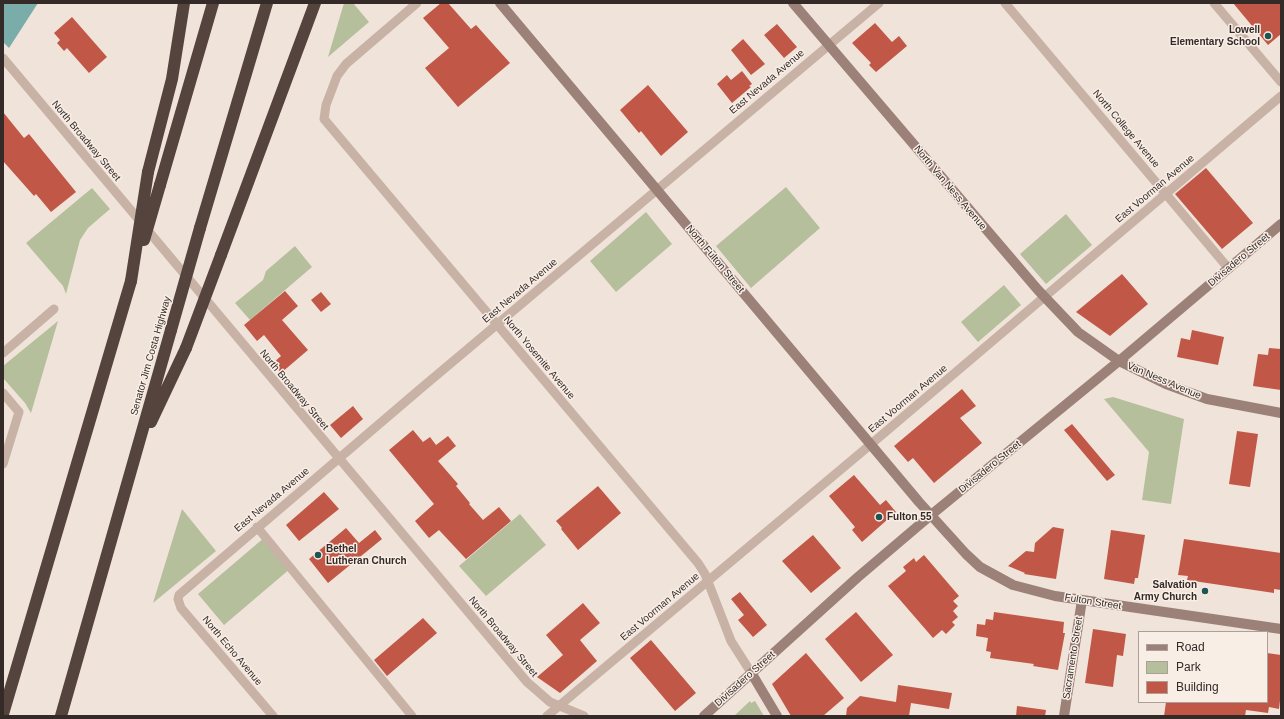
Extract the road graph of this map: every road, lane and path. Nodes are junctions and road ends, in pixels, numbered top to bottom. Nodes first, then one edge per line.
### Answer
1 (184, 3) edge
2 (213, 3) edge
3 (267, 3) edge
4 (315, 3) edge
5 (417, 3) edge
6 (500, 3) edge
7 (793, 3) edge
8 (879, 3) edge
9 (1005, 3) edge
10 (1214, 3) edge
11 (828, 44) junction
12 (3, 58) edge
13 (1281, 82) edge
14 (1281, 96) edge
15 (656, 190) junction
16 (1166, 194) junction
17 (1281, 224) edge
18 (1229, 269) junction
19 (131, 281) junction
20 (1044, 297) junction
21 (54, 309) dead end
22 (497, 324) junction
23 (3, 353) edge
24 (1119, 361) junction
25 (3, 393) edge
26 (1281, 413) edge
27 (870, 445) junction
28 (135, 456) junction
29 (338, 459) junction
30 (3, 464) edge
31 (931, 515) junction
32 (257, 527) junction
33 (708, 581) junction
34 (178, 599) joint
35 (1082, 600) junction
36 (1281, 629) edge
37 (752, 674) junction
38 (558, 707) junction
39 (3, 714) edge
40 (61, 716) edge
41 (273, 716) edge
42 (412, 716) edge
43 (547, 716) edge
44 (584, 716) edge
45 (704, 716) edge
46 (777, 716) edge
47 (1064, 716) edge

1 - 19 highway, bridge
2 - 19 highway, bridge
3 - 28 highway, Senator Jim Costa Highway, bridge
4 - 28 highway, bridge
5 - 22 street, North Yosemite Avenue
6 - 15 main road, North Fulton Street
7 - 11 main road, North Van Ness Avenue
8 - 11 street, East Nevada Avenue
9 - 16 street, North College Avenue
10 - 13 street
11 - 15 street, East Nevada Avenue
11 - 20 main road, North Van Ness Avenue
12 - 29 street, North Broadway Street
14 - 16 street, East Voorman Avenue
15 - 22 street, East Nevada Avenue
15 - 27 main road, North Fulton Street
16 - 18 street, North College Avenue
16 - 20 street, East Voorman Avenue
17 - 18 main road, Divisadero Street
18 - 24 main road, Divisadero Street
19 - 39 highway
20 - 24 main road, North Van Ness Avenue
20 - 27 street, East Voorman Avenue
21 - 23 street
22 - 29 street, East Nevada Avenue
22 - 33 street, North Yosemite Avenue
24 - 26 main road, Van Ness Avenue
24 - 31 main road, Divisadero Street
25 - 30 street
27 - 31 main road, North Fulton Street
27 - 33 street, East Voorman Avenue
28 - 40 highway, Senator Jim Costa Highway
29 - 32 street, East Nevada Avenue
29 - 38 street, North Broadway Street
31 - 35 main road, Fulton Street
31 - 37 main road, Divisadero Street
32 - 34 street, East Nevada Avenue
32 - 42 street
33 - 37 street, North Yosemite Avenue
33 - 38 street, East Voorman Avenue
34 - 41 street, North Echo Avenue
35 - 36 main road, Fulton Street
35 - 47 main road, Sacramento Street
37 - 45 main road, Divisadero Street
37 - 46 main road
38 - 43 street, East Voorman Avenue
38 - 44 street, North Broadway Street

